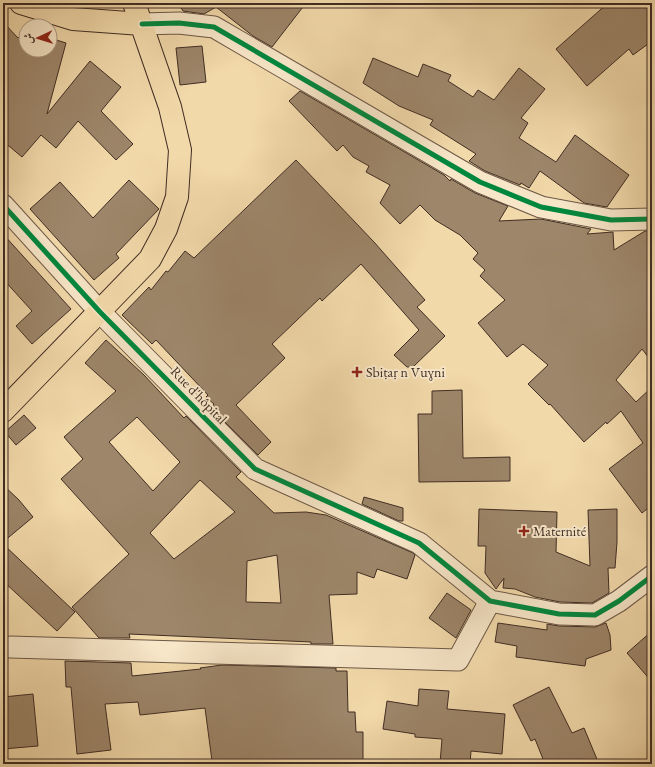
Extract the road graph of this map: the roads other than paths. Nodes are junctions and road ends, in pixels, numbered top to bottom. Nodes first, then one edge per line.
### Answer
1 (21, 3) edge
2 (134, 3) edge
3 (142, 24) junction
4 (3, 206) edge
5 (652, 219) edge
6 (100, 312) junction
7 (3, 411) edge
8 (652, 576) edge
9 (490, 601) junction
10 (5, 645) edge

1 - 3 main road
2 - 3 main road
3 - 5 street
3 - 6 main road
4 - 6 street, Rue d'hôpital
6 - 7 main road
6 - 9 street, Rue d'hôpital
8 - 9 street
9 - 10 street

